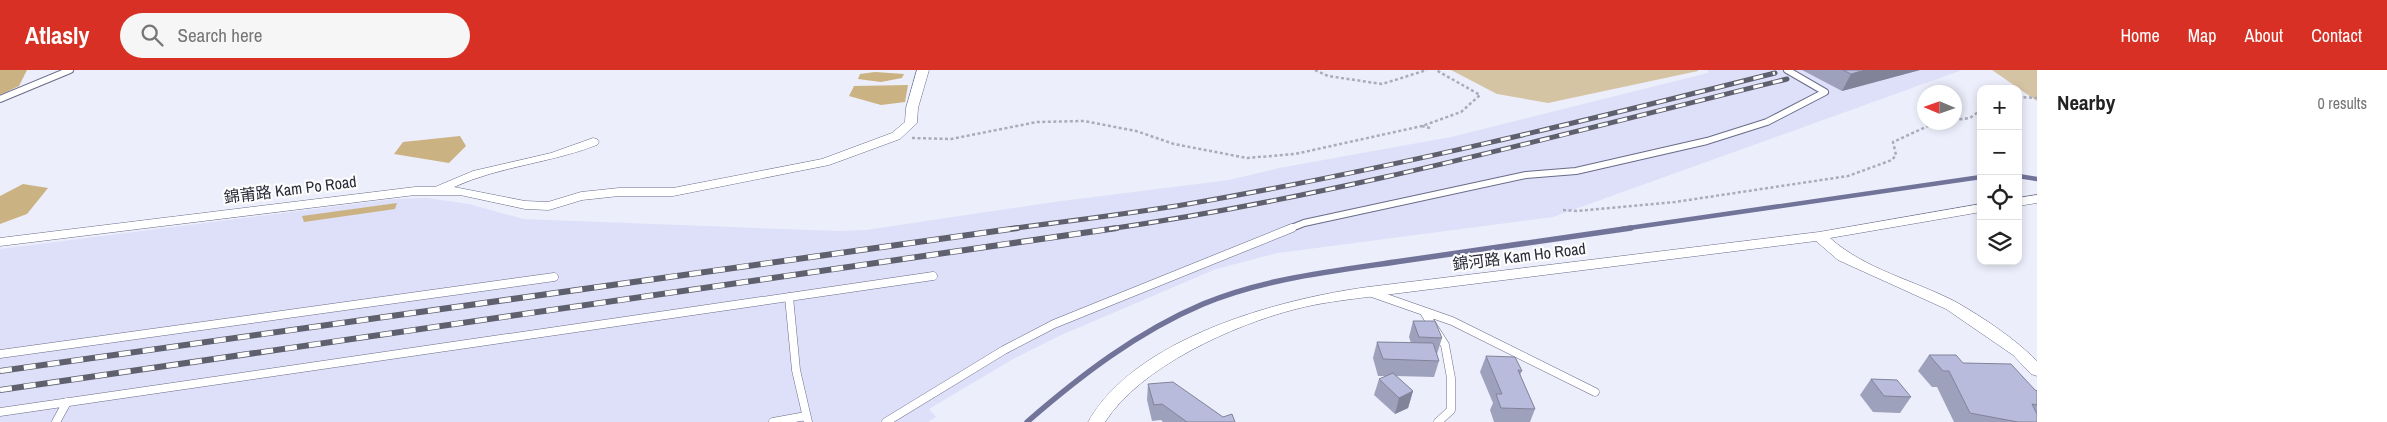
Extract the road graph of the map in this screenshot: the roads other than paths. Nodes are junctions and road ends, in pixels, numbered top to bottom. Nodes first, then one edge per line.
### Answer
1 (70, 70) edge
2 (923, 70) edge
3 (1787, 70) edge
4 (0, 99) edge
5 (594, 142) dead end
6 (438, 190) junction
7 (2037, 199) edge
8 (2022, 201) edge
9 (1977, 209) edge
10 (1819, 236) junction
11 (0, 242) edge
12 (933, 276) dead end
13 (554, 277) dead end
14 (1368, 292) junction
15 (789, 297) junction
16 (1424, 312) junction
17 (0, 354) edge
18 (2037, 370) edge
19 (1595, 392) dead end
20 (67, 402) junction
21 (0, 412) edge
22 (807, 419) edge
23 (56, 422) edge
24 (772, 422) edge
25 (886, 422) edge
26 (1096, 422) edge
27 (1438, 422) edge

1 - 4 lane
2 - 6 street, 錦莆路 Kam Po Road
3 - 25 lane
5 - 6 street
6 - 11 street, 錦莆路 Kam Po Road
7 - 8 street
9 - 10 street, 錦河路 Kam Ho Road
10 - 14 street, 錦河路 Kam Ho Road
10 - 18 street
12 - 15 lane
13 - 17 lane
14 - 16 lane
14 - 26 street, 錦河路 Kam Ho Road
15 - 20 lane
15 - 22 lane
16 - 19 lane
16 - 27 lane
20 - 21 lane
20 - 23 lane
22 - 24 lane

